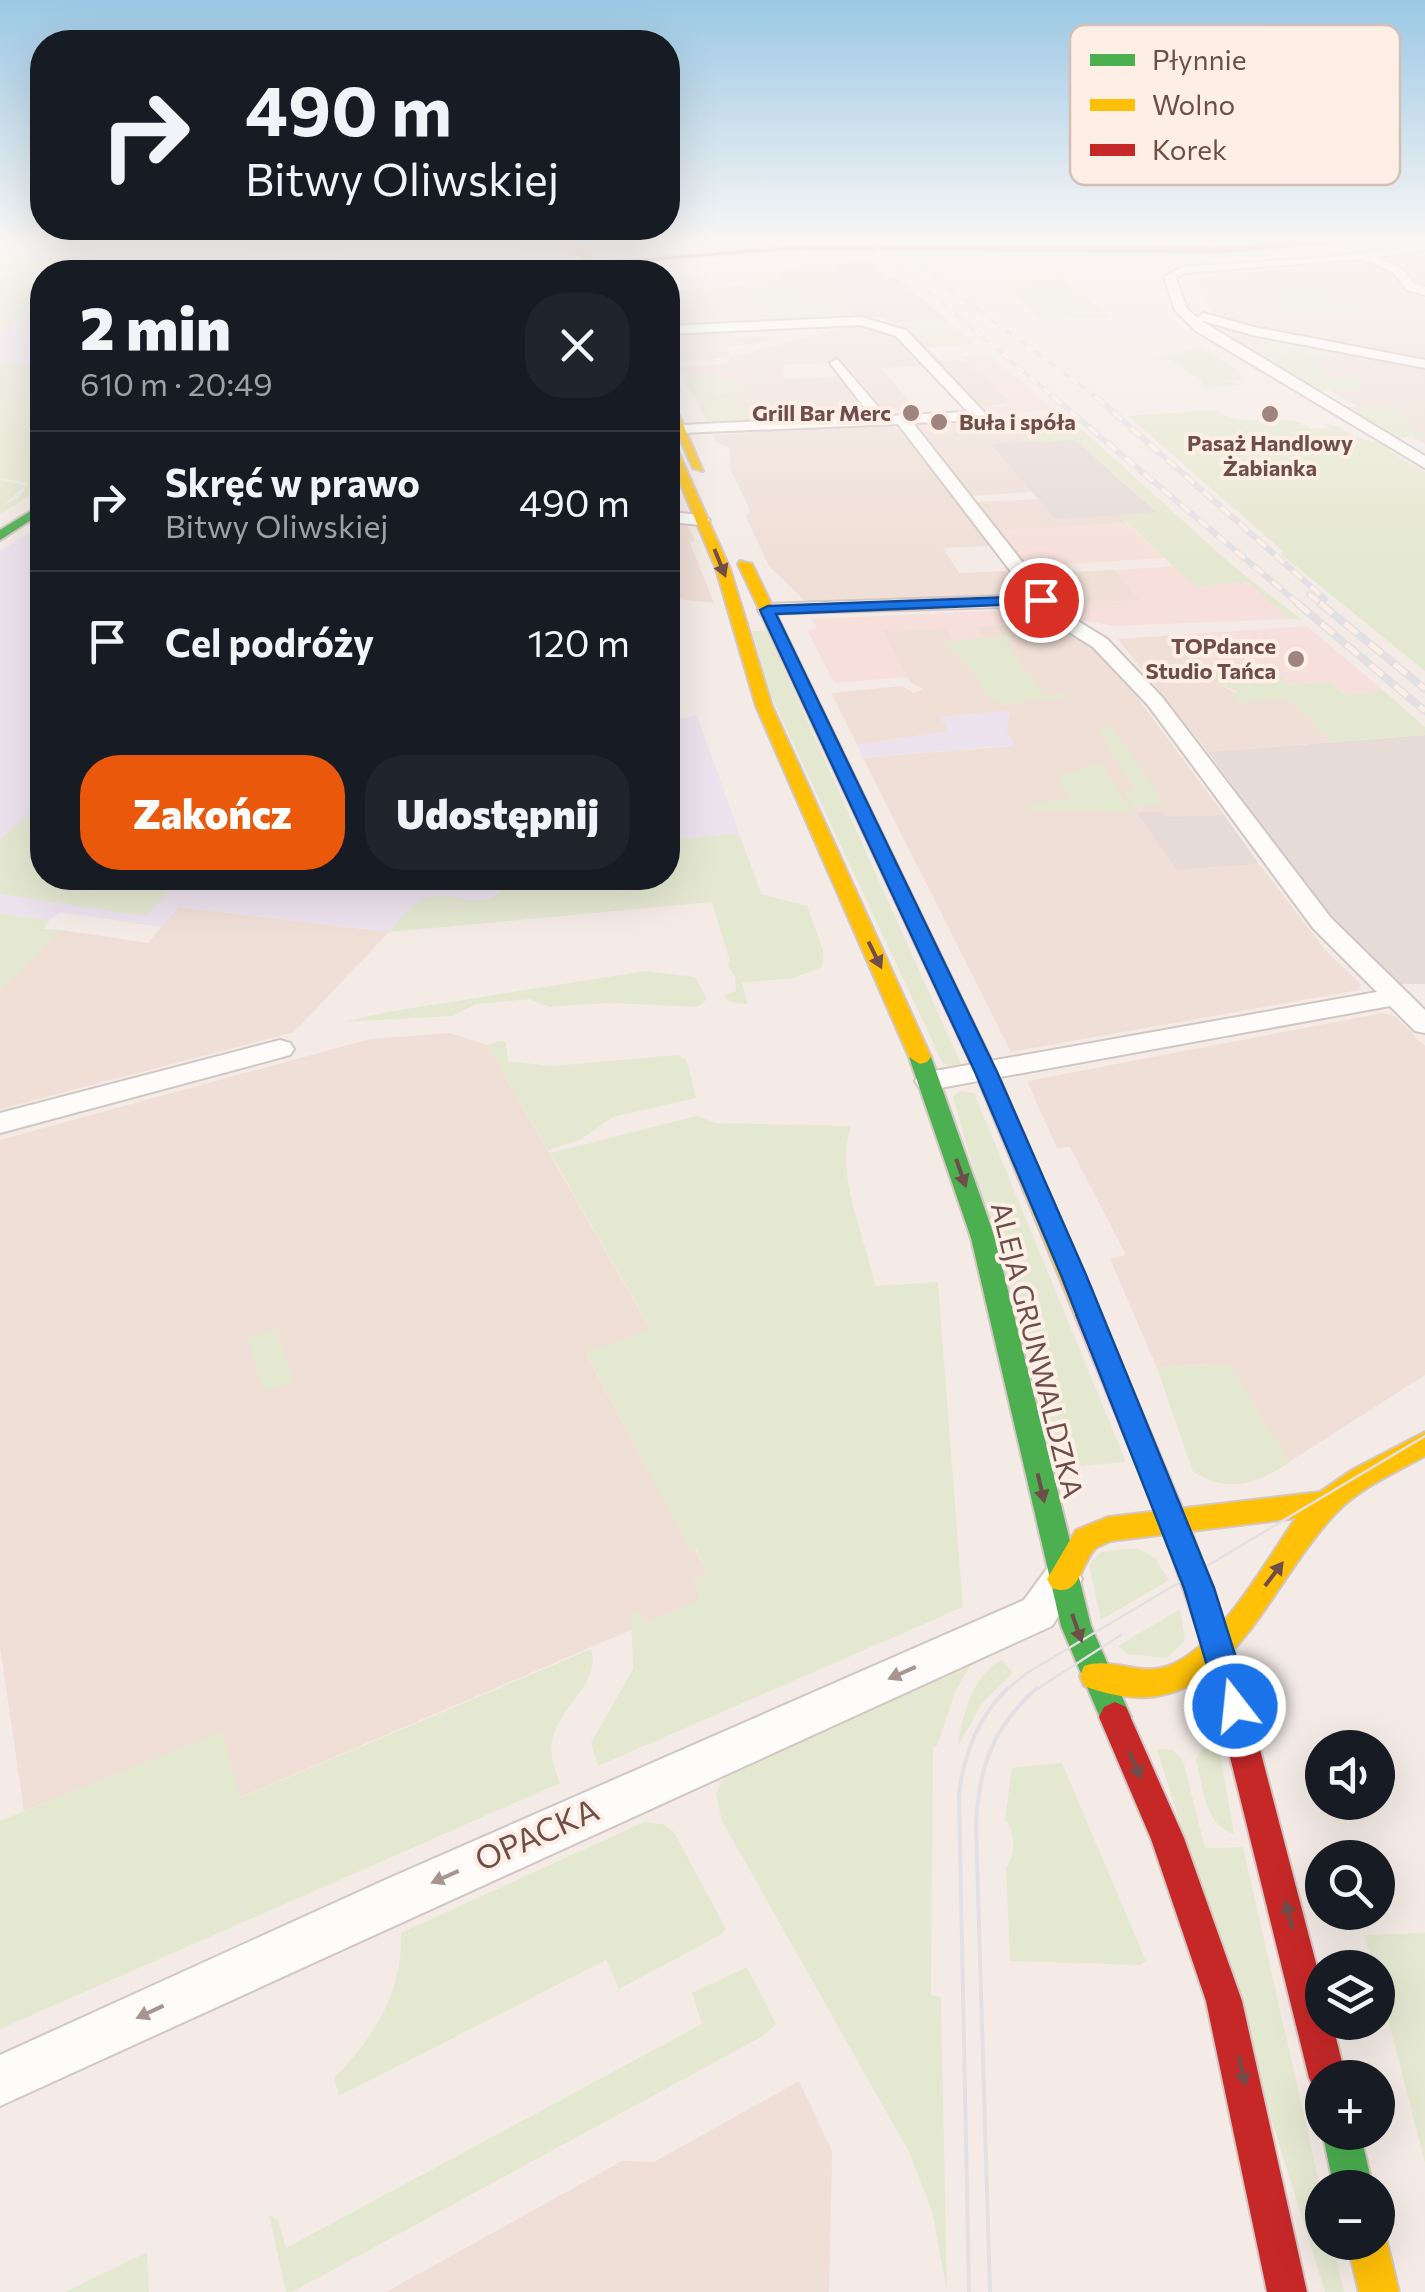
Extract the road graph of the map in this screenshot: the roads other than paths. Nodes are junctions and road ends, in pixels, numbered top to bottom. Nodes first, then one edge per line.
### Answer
1 (912, 345) edge
2 (1228, 345) edge
3 (1323, 345) edge
4 (1364, 353) junction
5 (838, 363) dead end
6 (1425, 364) edge
7 (1366, 371) dead end
8 (880, 419) junction
9 (903, 420) junction
10 (680, 435) edge
11 (680, 446) edge
12 (680, 453) edge
13 (1425, 463) edge
14 (30, 516) edge
15 (680, 519) edge
16 (702, 520) junction
17 (0, 536) edge
18 (1041, 600) junction
19 (768, 610) junction
20 (1394, 997) junction
21 (1425, 1025) edge
22 (280, 1049) dead end
23 (986, 1072) junction
24 (929, 1081) junction
25 (0, 1123) edge
26 (1425, 1444) edge
27 (1327, 1503) junction
28 (1174, 1522) junction
29 (1062, 1579) junction
30 (1217, 1643) junction
31 (1095, 1676) junction
32 (1323, 2060) edge
33 (0, 2081) edge
34 (1371, 2260) edge
35 (1287, 2292) edge
36 (1379, 2292) edge

1 - 9 street
2 - 13 street
3 - 4 street
4 - 6 street
4 - 7 street
5 - 8 street
8 - 9 street
8 - 10 street
9 - 18 street
11 - 19 main road, ALEJA GRUNWALDZKA
12 - 16 main road, ALEJA GRUNWALDZKA
14 - 17 main road
15 - 16 street
16 -> 24 main road, ALEJA GRUNWALDZKA
18 - 19 street
18 - 20 street
19 - 23 main road, ALEJA GRUNWALDZKA
20 - 21 street
20 - 23 street
22 - 25 street
23 - 24 street
23 - 28 main road, ALEJA GRUNWALDZKA
24 -> 29 main road, ALEJA GRUNWALDZKA
26 - 27 main road
27 - 28 main road
30 -> 27 main road
28 - 29 main road
28 - 30 main road, ALEJA GRUNWALDZKA
29 -> 31 main road, ALEJA GRUNWALDZKA
29 -> 33 street, OPACKA
30 - 31 main road
32 -> 30 main road, ALEJA GRUNWALDZKA
31 -> 35 main road, ALEJA GRUNWALDZKA
34 - 36 main road

